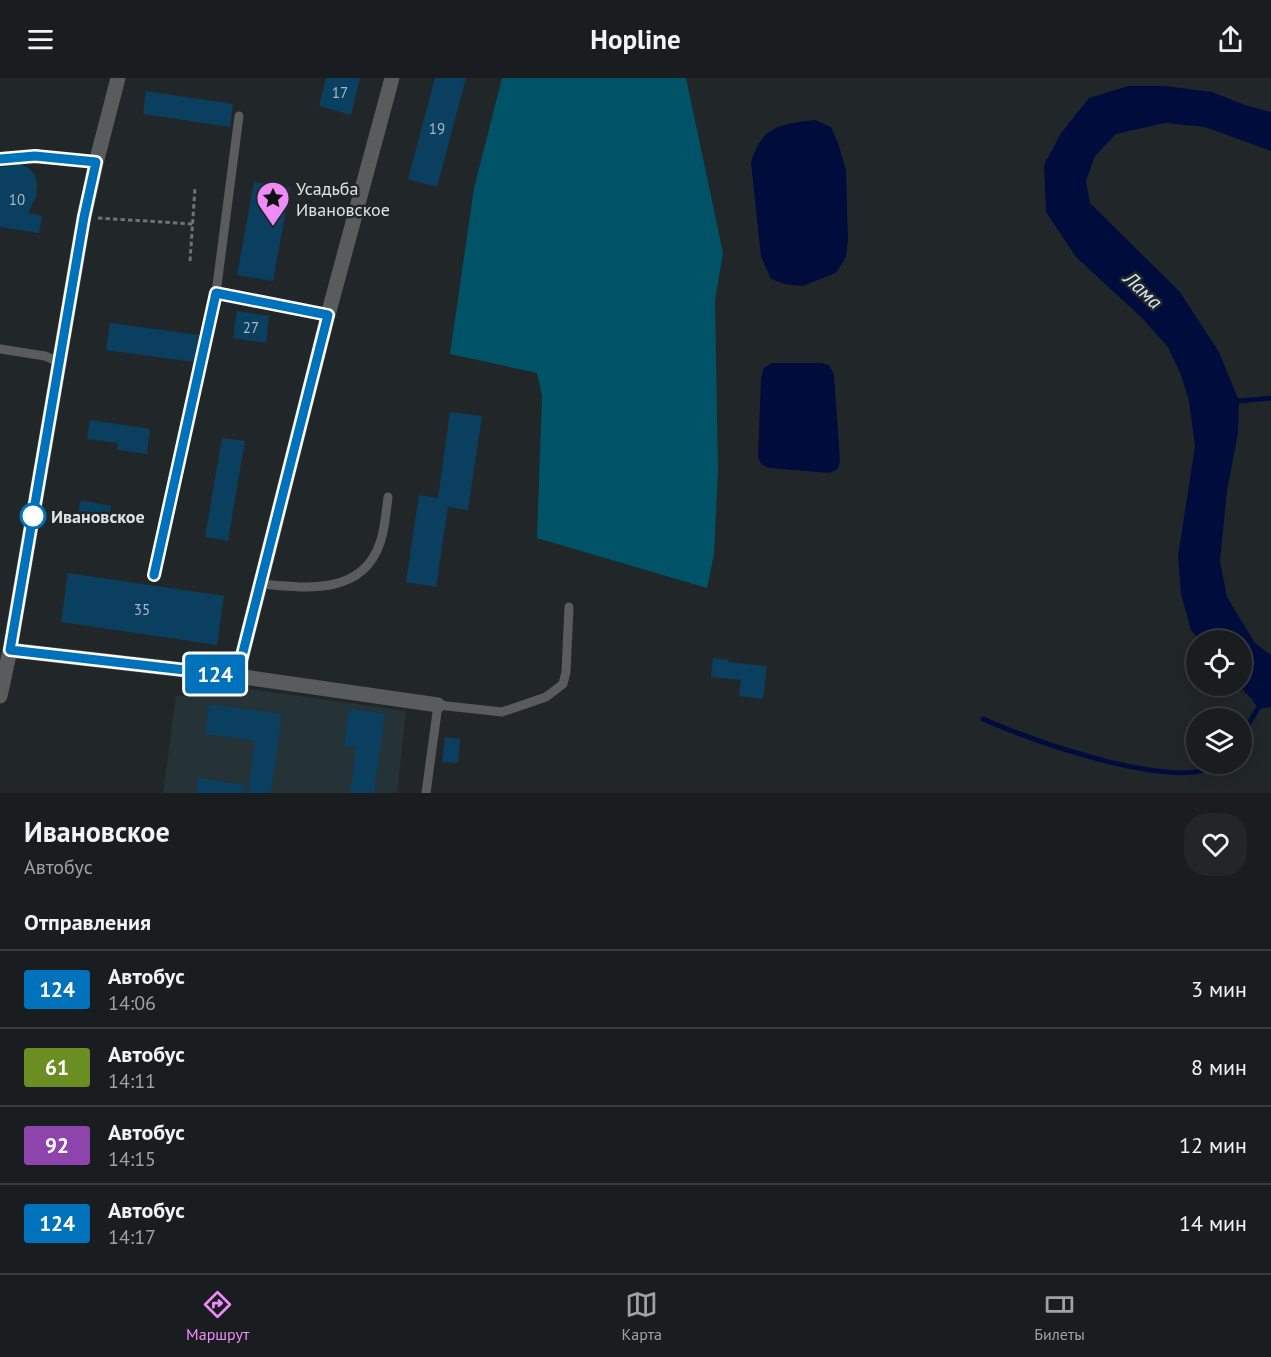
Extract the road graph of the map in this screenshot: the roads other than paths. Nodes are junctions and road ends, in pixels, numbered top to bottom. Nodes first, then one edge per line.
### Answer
1 (118, 78) edge
2 (392, 78) edge
3 (239, 116) dead end
4 (0, 159) edge
5 (96, 162) junction
6 (216, 293) junction
7 (328, 315) junction
8 (0, 349) edge
9 (59, 362) junction
10 (388, 498) dead end
11 (154, 575) dead end
12 (261, 584) junction
13 (569, 607) dead end
14 (10, 650) junction
15 (237, 676) junction
16 (0, 696) edge
17 (438, 705) junction
18 (426, 793) edge

1 - 5 street
2 - 7 street
3 - 6 lane
4 - 5 lane
5 - 9 street
6 - 7 lane
6 - 11 lane
7 - 12 street
8 - 9 lane
9 - 14 street
10 - 12 lane
12 - 15 street
13 - 17 lane
14 - 15 street
14 - 16 street
15 - 17 street
17 - 18 lane

